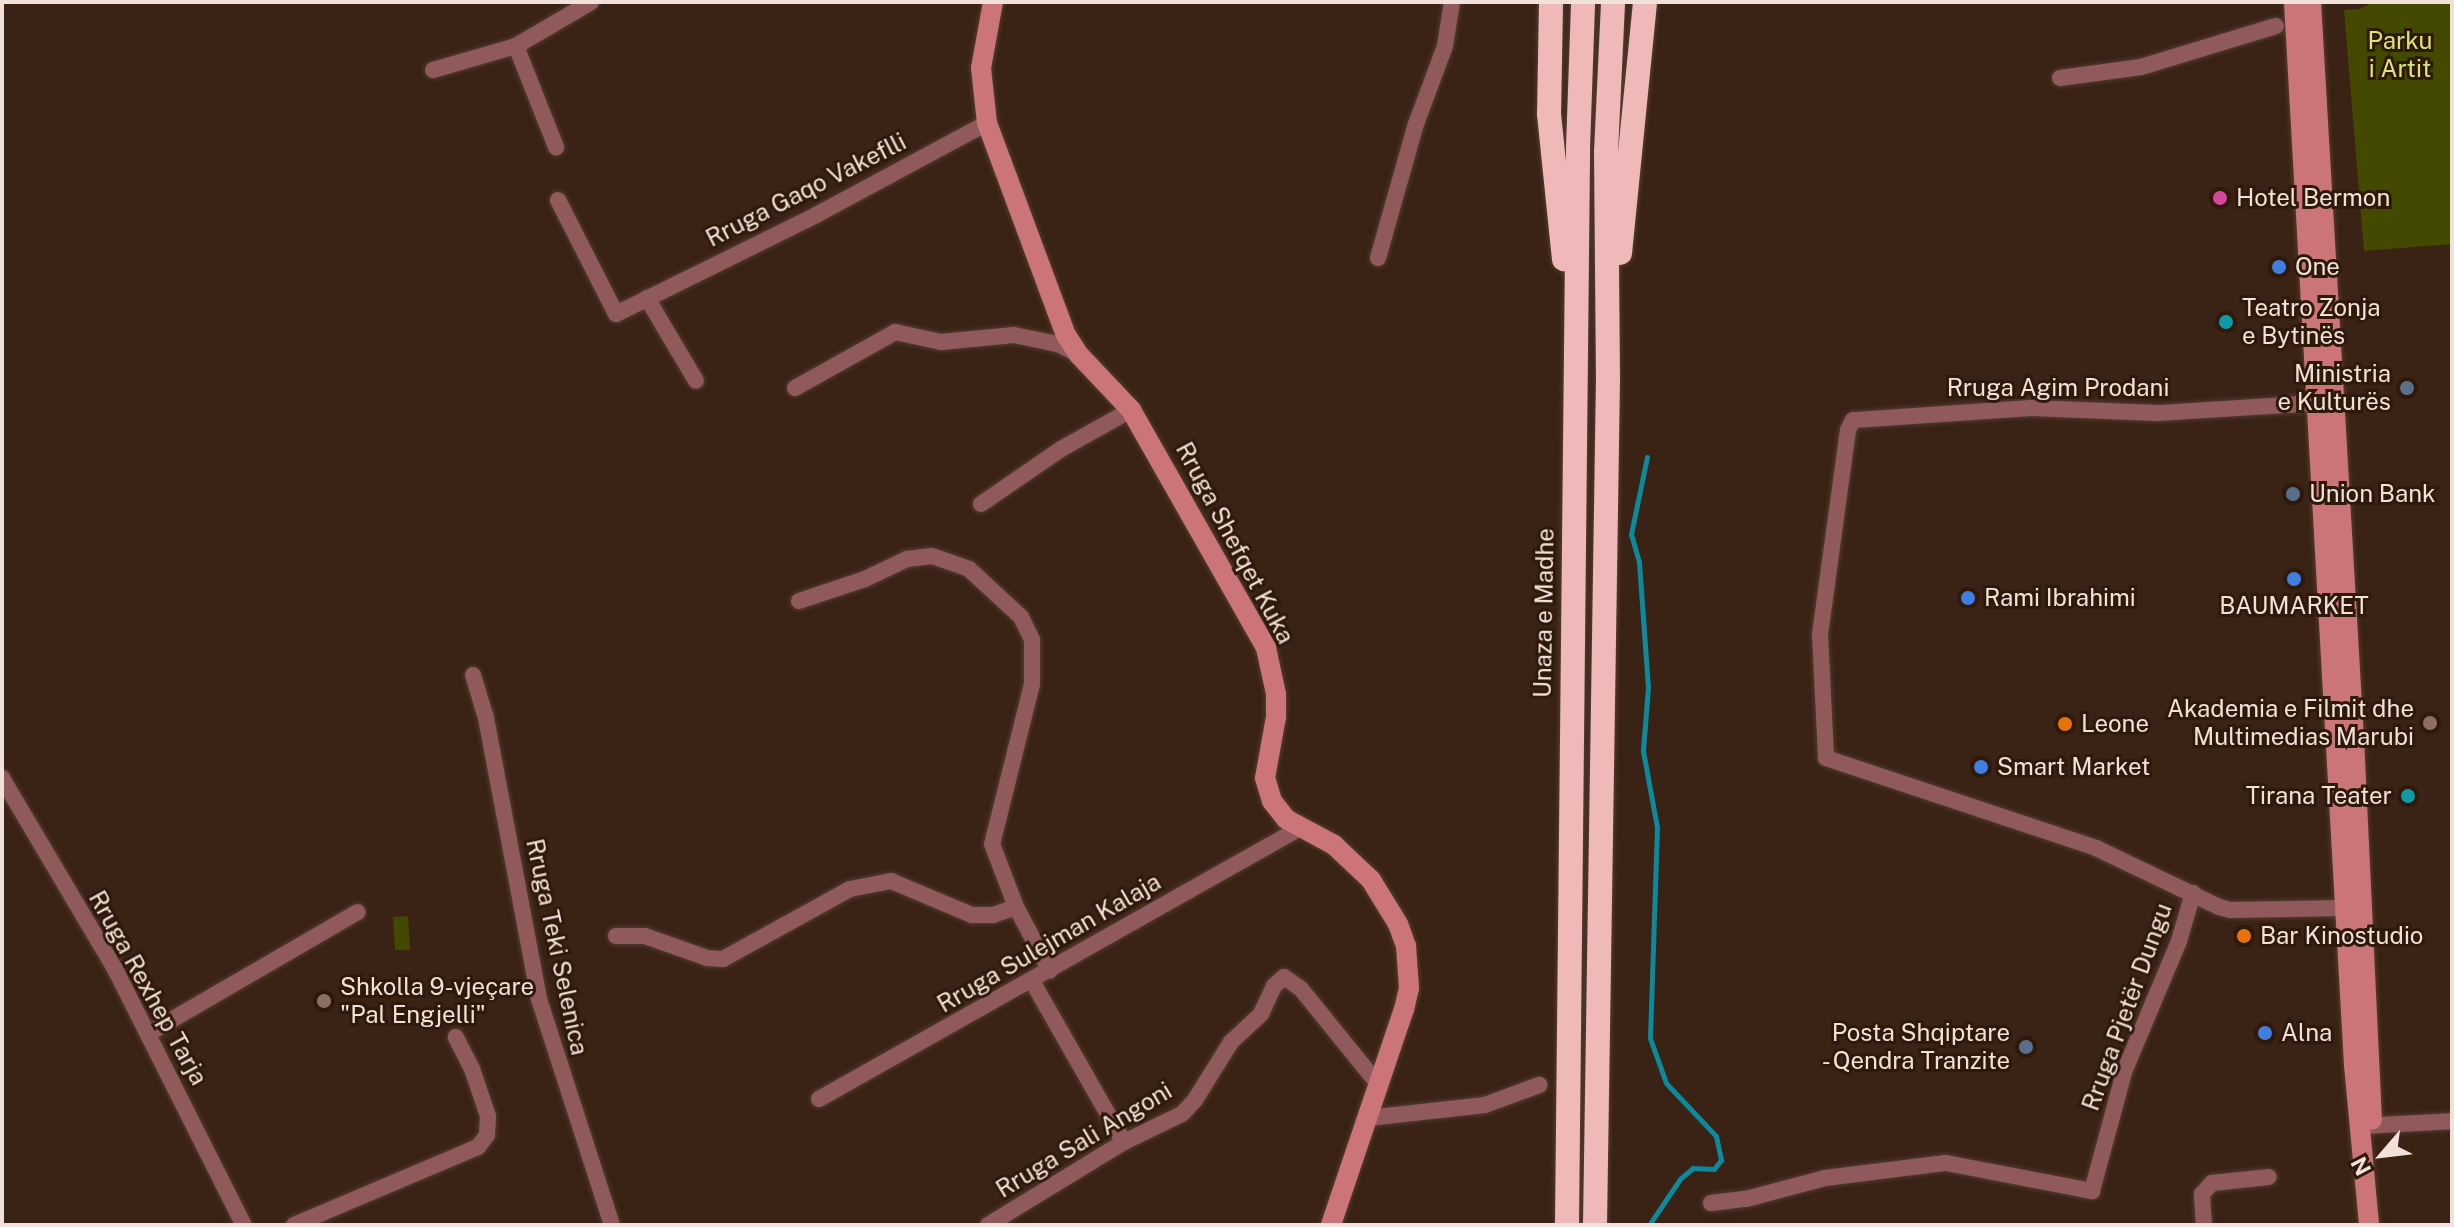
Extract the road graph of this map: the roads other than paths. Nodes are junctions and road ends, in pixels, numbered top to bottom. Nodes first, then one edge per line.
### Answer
1 (591, 2) edge
2 (993, 2) edge
3 (1452, 2) edge
4 (1551, 2) edge
5 (1583, 2) edge
6 (1613, 2) edge
7 (1645, 2) edge
8 (2294, 2) edge
9 (2311, 2) edge
10 (2276, 26) dead end
11 (516, 46) junction
12 (433, 70) dead end
13 (2060, 78) dead end
14 (987, 123) junction
15 (556, 147) dead end
16 (558, 200) dead end
17 (1378, 258) dead end
18 (647, 298) junction
19 (1079, 355) junction
20 (1576, 372) junction
21 (1608, 379) junction
22 (696, 381) dead end
23 (795, 388) dead end
24 (2318, 403) junction
25 (1131, 410) junction
26 (981, 504) dead end
27 (799, 601) dead end
28 (473, 675) dead end
29 (3, 783) edge
30 (1302, 827) junction
31 (1598, 863) junction
32 (1570, 866) junction
33 (2193, 893) junction
34 (1016, 907) junction
35 (2345, 908) junction
36 (358, 912) dead end
37 (616, 936) dead end
38 (1050, 971) junction
39 (1032, 981) junction
40 (149, 1033) junction
41 (456, 1037) dead end
42 (1378, 1084) junction
43 (1539, 1085) dead end
44 (819, 1099) dead end
45 (1368, 1118) junction
46 (2452, 1121) edge
47 (2366, 1126) junction
48 (1124, 1142) junction
49 (2269, 1177) dead end
50 (1711, 1203) dead end
51 (244, 1225) edge
52 (294, 1225) edge
53 (612, 1225) edge
54 (988, 1225) edge
55 (1331, 1225) edge
56 (1553, 1225) edge
57 (1567, 1225) edge
58 (1595, 1225) edge
59 (1610, 1225) edge
60 (2204, 1225) edge
61 (2369, 1225) edge
62 (2381, 1225) edge

1 - 11 street
2 - 14 main road, Rruga Shefqet Kuka
3 - 17 street
4 - 20 highway
5 - 20 highway, Unaza e Madhe
6 - 21 highway
7 - 21 highway
8 - 24 main road
9 - 47 main road
10 - 13 street
11 - 12 street
11 - 15 street
14 - 18 street, Rruga Gaqo Vakeflli
14 - 19 main road, Rruga Shefqet Kuka
16 - 18 street, Rruga Gaqo Vakeflli
18 - 22 street
19 - 23 street
19 - 25 main road, Rruga Shefqet Kuka
20 - 32 highway, Unaza e Madhe
21 - 31 highway
24 - 33 street, Rruga Agim Prodani
24 - 35 main road
25 - 26 street
25 - 30 main road, Rruga Shefqet Kuka
27 - 34 street
28 - 53 street, Rruga Teki Selenica
29 - 40 street, Rruga Rexhep Tarja
30 - 38 street, Rruga Sulejman Kalaja
30 - 42 main road, Rruga Shefqet Kuka
31 - 58 highway
31 - 59 highway
32 - 56 highway
32 - 57 highway, Unaza e Madhe
33 - 35 street, Rruga Pjetër Dungu
33 - 50 street, Rruga Pjetër Dungu
34 - 37 street
34 - 38 street
35 - 47 main road
36 - 40 street
38 - 39 street, Rruga Sulejman Kalaja
39 - 44 street, Rruga Sulejman Kalaja
39 - 48 street
40 - 51 street, Rruga Rexhep Tarja
41 - 52 street
42 - 45 main road, Rruga Shefqet Kuka
42 - 48 street, Rruga Sali Angoni
43 - 45 street
45 - 55 main road, Rruga Shefqet Kuka
46 - 47 street
47 - 61 main road
47 - 62 main road
48 - 54 street, Rruga Sali Angoni
49 - 60 street

